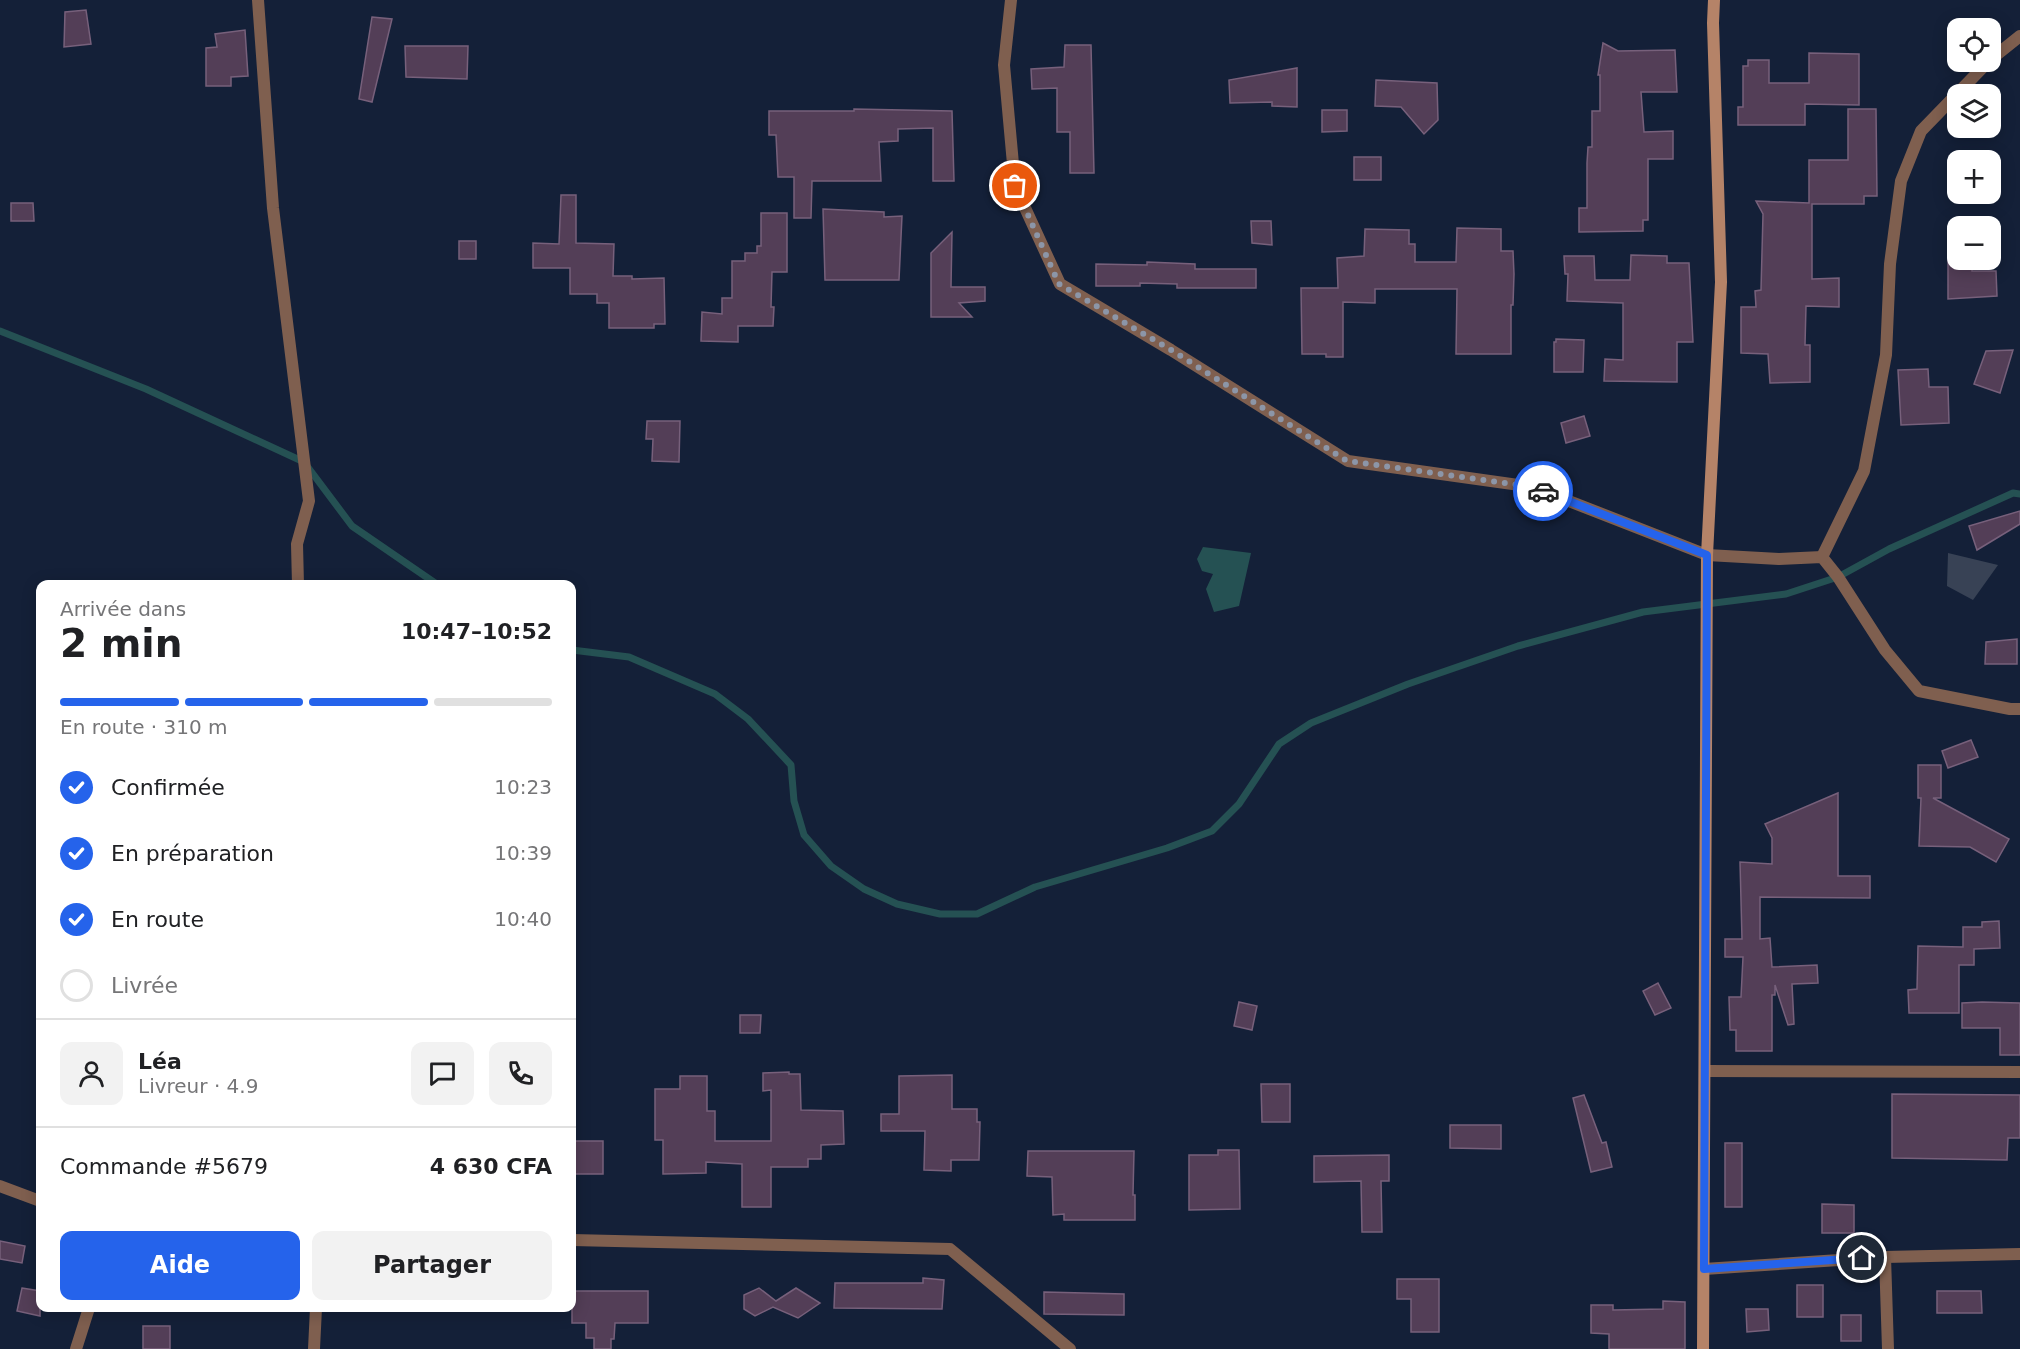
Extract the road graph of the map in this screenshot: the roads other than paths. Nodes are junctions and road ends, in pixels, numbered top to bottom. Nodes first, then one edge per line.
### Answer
1 (258, 0) edge
2 (1011, 0) edge
3 (1714, 0) edge
4 (2020, 36) edge
5 (2001, 51) edge
6 (1978, 72) edge
7 (1707, 555) junction
8 (1822, 558) junction
9 (298, 580) edge
10 (2020, 709) edge
11 (1705, 1071) junction
12 (2020, 1072) edge
13 (0, 1186) edge
14 (36, 1200) edge
15 (576, 1239) edge
16 (2020, 1254) edge
17 (1885, 1257) junction
18 (1704, 1269) junction
19 (88, 1312) edge
20 (316, 1312) edge
21 (76, 1349) edge
22 (314, 1349) edge
23 (1070, 1349) edge
24 (1703, 1349) edge
25 (1888, 1349) edge

1 - 9 street
2 - 7 street
3 - 7 street
4 - 5 street
6 - 8 street
7 - 8 street
7 - 11 street
8 - 10 street
11 - 12 street
11 - 18 street
13 - 14 street
15 - 23 street
16 - 17 street
17 - 18 street
17 - 25 street
18 - 24 street
19 - 21 street
20 - 22 street

